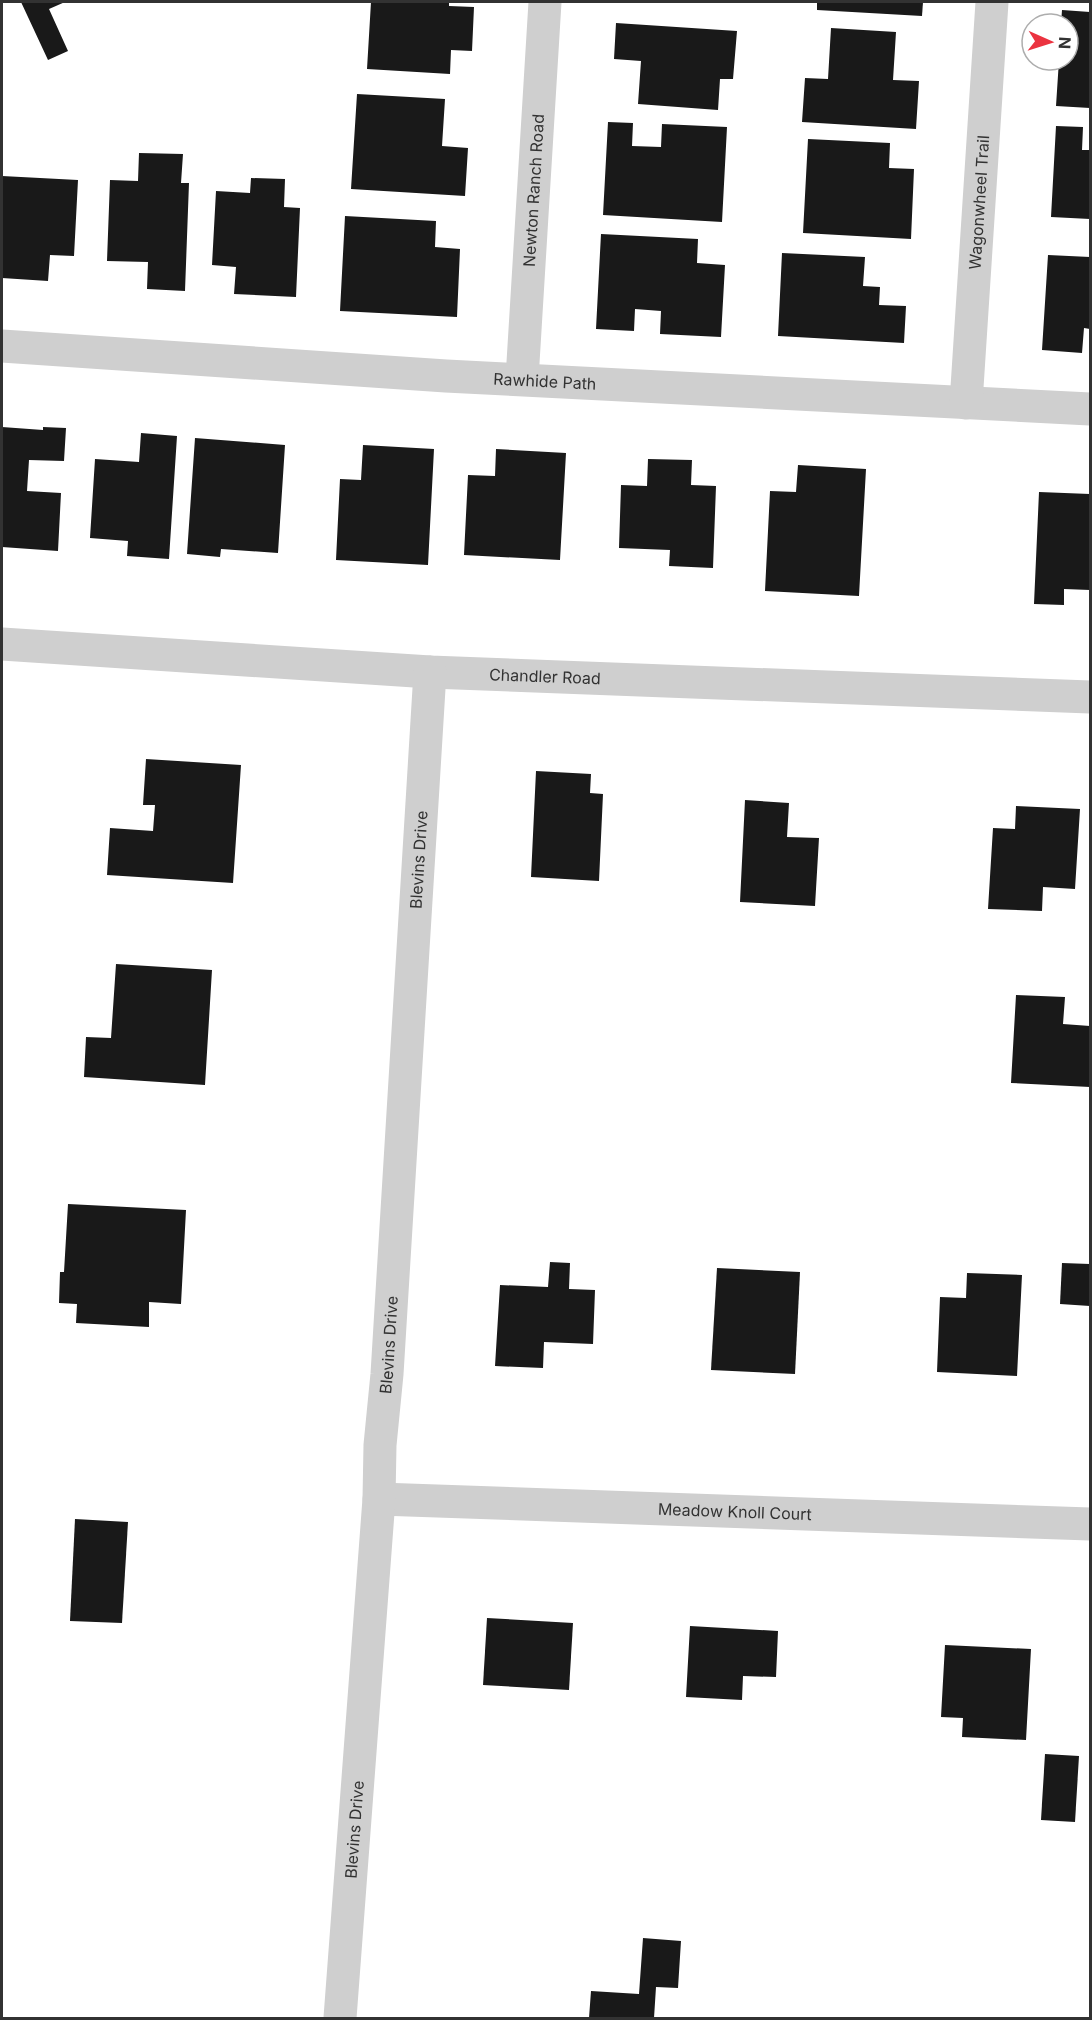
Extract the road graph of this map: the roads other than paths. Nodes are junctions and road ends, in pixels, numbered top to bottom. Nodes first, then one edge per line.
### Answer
1 (545, 2) edge
2 (992, 2) edge
3 (2, 346) edge
4 (522, 379) junction
5 (966, 403) junction
6 (1090, 409) edge
7 (2, 644) edge
8 (430, 672) junction
9 (1090, 697) edge
10 (379, 1499) junction
11 (1090, 1524) edge
12 (340, 2019) edge

1 - 4 street, Newton Ranch Road
2 - 5 street, Wagonwheel Trail
3 - 4 street, Rawhide Path
4 - 5 street, Rawhide Path
5 - 6 street, Rawhide Path
7 - 8 street, Chandler Road
8 - 9 street, Chandler Road
8 - 10 street, Blevins Drive
10 - 11 street, Meadow Knoll Court
10 - 12 street, Blevins Drive

